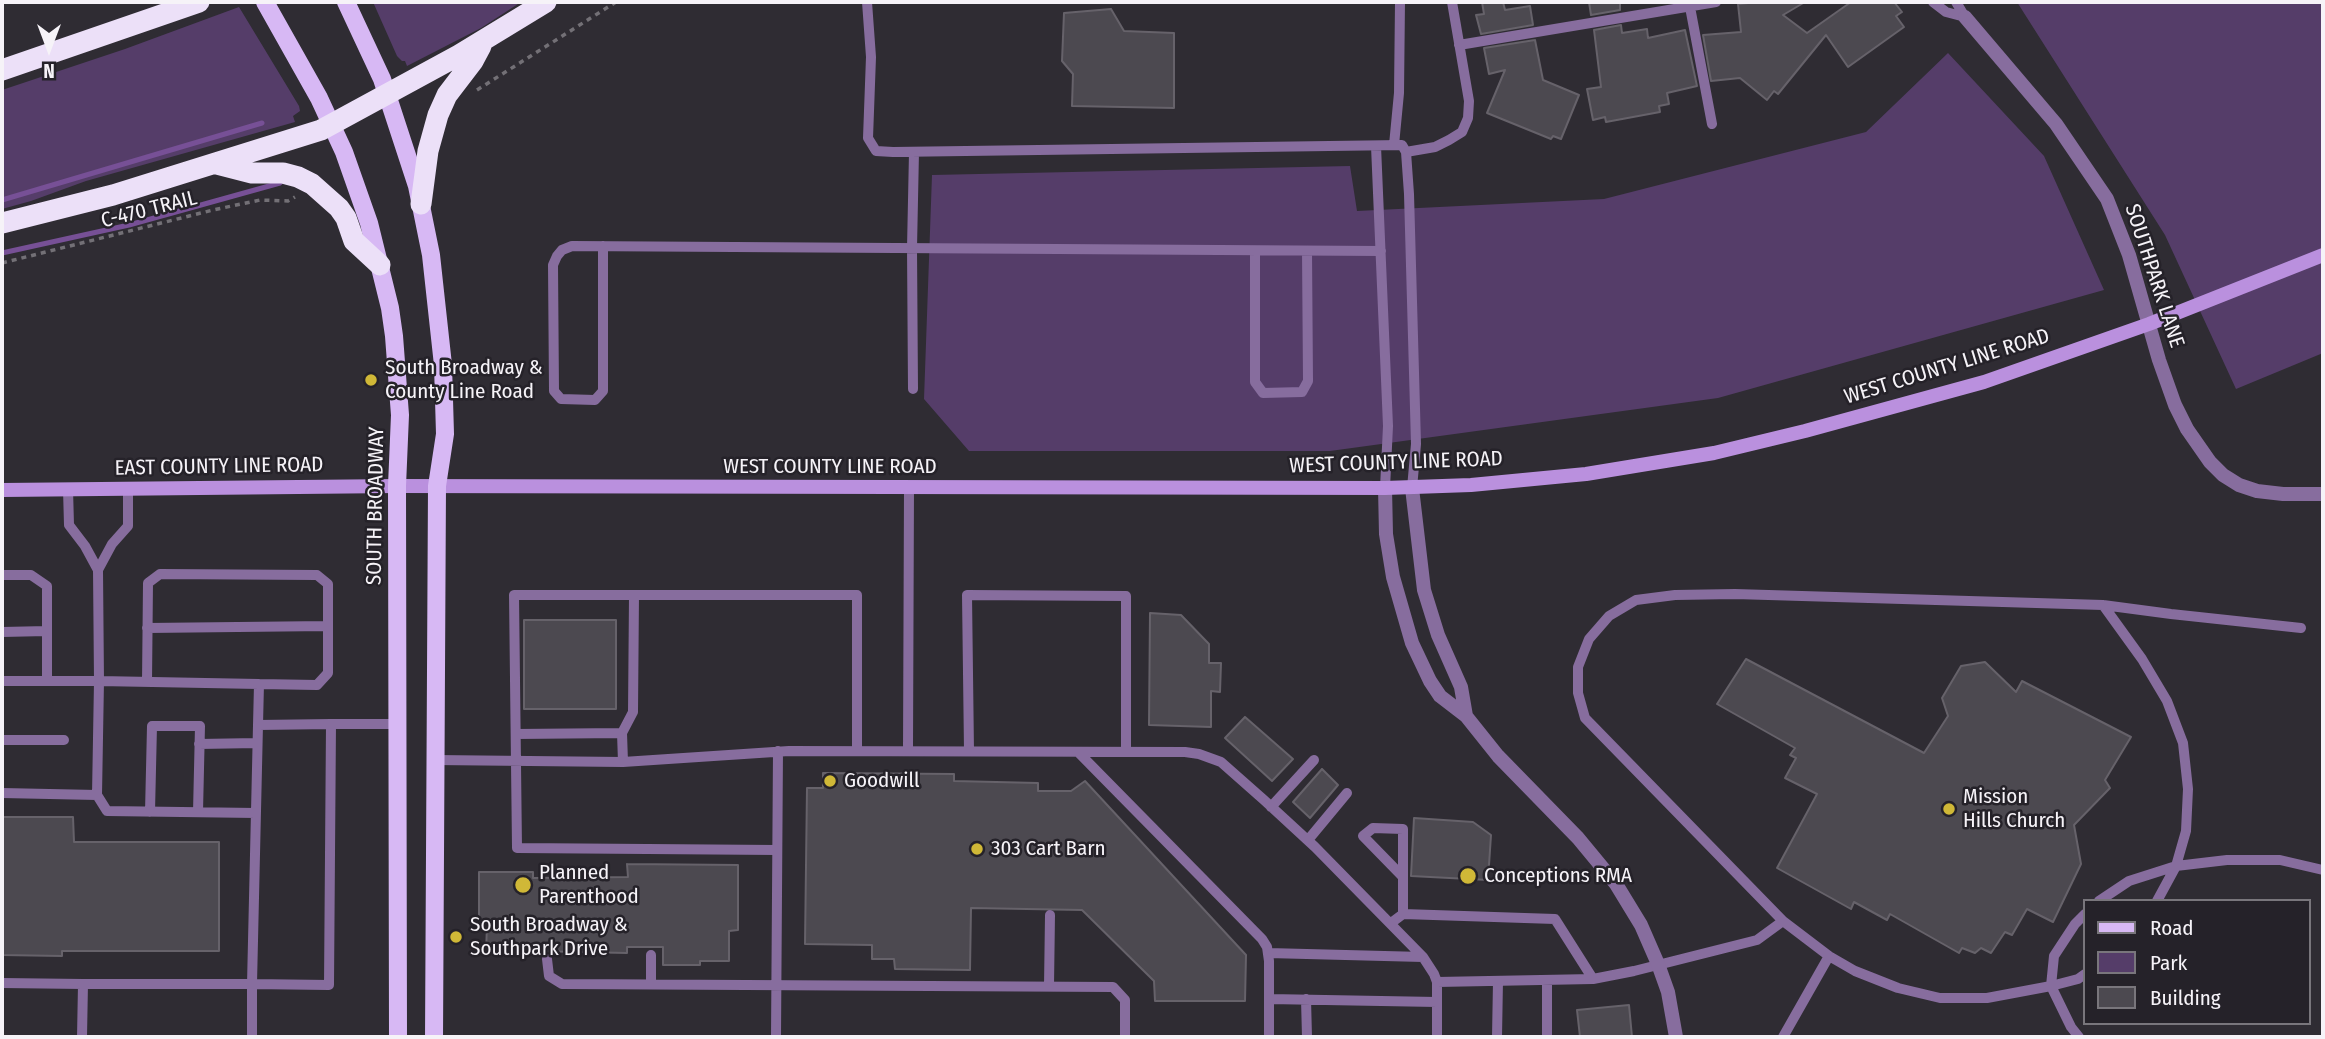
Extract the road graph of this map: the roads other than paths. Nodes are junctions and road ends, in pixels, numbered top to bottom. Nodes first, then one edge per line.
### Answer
1 (265, 2) edge
2 (346, 2) edge
3 (546, 2) edge
4 (867, 2) edge
5 (1400, 2) edge
6 (1452, 2) edge
7 (1716, 2) edge
8 (1933, 2) edge
9 (1956, 2) edge
10 (193, 4) edge
11 (1690, 7) junction
12 (1965, 17) junction
13 (483, 41) junction
14 (1459, 45) junction
15 (2, 70) edge
16 (388, 94) junction
17 (332, 124) junction
18 (1712, 124) dead end
19 (1394, 145) junction
20 (1376, 146) junction
21 (914, 152) junction
22 (1406, 152) junction
23 (215, 163) junction
24 (421, 204) junction
25 (2, 223) edge
26 (603, 246) junction
27 (912, 248) junction
28 (1255, 250) junction
29 (1307, 251) junction
30 (1381, 251) junction
31 (2323, 256) edge
32 (380, 265) junction
33 (2149, 324) junction
34 (913, 389) dead end
35 (397, 486) junction
36 (437, 486) junction
37 (128, 488) junction
38 (909, 488) junction
39 (1385, 488) junction
40 (1412, 488) junction
41 (68, 489) junction
42 (2, 490) edge
43 (2323, 494) edge
44 (98, 570) junction
45 (2, 575) edge
46 (635, 595) junction
47 (2103, 605) junction
48 (328, 626) junction
49 (147, 628) junction
50 (2301, 628) dead end
51 (47, 631) junction
52 (2, 632) edge
53 (2, 681) edge
54 (47, 681) junction
55 (99, 681) junction
56 (147, 682) junction
57 (258, 684) junction
58 (1466, 716) junction
59 (258, 724) junction
60 (331, 724) junction
61 (398, 724) junction
62 (622, 733) junction
63 (516, 734) junction
64 (2, 740) edge
65 (64, 740) dead end
66 (257, 743) junction
67 (200, 744) junction
68 (778, 751) junction
69 (857, 751) junction
70 (908, 751) junction
71 (970, 751) junction
72 (1078, 751) junction
73 (1126, 751) junction
74 (1314, 760) dead end
75 (435, 761) junction
76 (516, 761) junction
77 (623, 762) junction
78 (2, 793) edge
79 (1347, 793) dead end
80 (97, 795) junction
81 (1271, 807) junction
82 (150, 812) junction
83 (198, 812) junction
84 (256, 813) junction
85 (1308, 840) junction
86 (777, 850) junction
87 (2176, 866) junction
88 (2323, 870) edge
89 (1403, 877) junction
90 (2102, 899) edge
91 (2158, 899) edge
92 (1403, 914) junction
93 (1050, 915) dead end
94 (2084, 915) edge
95 (1783, 921) junction
96 (1391, 923) junction
97 (1268, 953) junction
98 (651, 955) dead end
99 (1829, 956) junction
100 (1423, 957) junction
101 (547, 959) dead end
102 (1658, 964) junction
103 (2084, 975) edge
104 (1593, 979) junction
105 (1547, 980) junction
106 (1498, 981) junction
107 (1437, 982) junction
108 (2, 983) edge
109 (83, 984) junction
110 (252, 984) junction
111 (651, 984) junction
112 (776, 985) junction
113 (1049, 986) junction
114 (2051, 986) junction
115 (1269, 999) junction
116 (1306, 999) junction
117 (1437, 1002) junction
118 (82, 1037) edge
119 (253, 1037) edge
120 (398, 1037) edge
121 (434, 1037) edge
122 (776, 1037) edge
123 (1125, 1037) edge
124 (1269, 1037) edge
125 (1307, 1037) edge
126 (1437, 1037) edge
127 (1497, 1037) edge
128 (1547, 1037) edge
129 (1676, 1037) edge
130 (1783, 1037) edge
131 (2079, 1037) edge

1 - 17 main road, SOUTH BROADWAY
2 - 16 main road
3 - 13 highway
4 - 21 lane
5 - 19 lane
6 - 14 lane
7 - 11 lane
8 - 12 lane, SOUTHPARK LANE
9 - 12 lane, SOUTHPARK LANE
10 - 15 highway
11 - 14 lane
11 - 18 lane
12 - 33 street, SOUTHPARK LANE
13 - 16 highway
13 - 24 highway
14 - 22 lane
16 - 17 highway
16 - 24 main road
17 - 23 highway
17 - 32 main road, SOUTH BROADWAY
19 - 20 lane
19 - 22 lane
20 - 21 lane
20 - 30 lane
21 - 27 lane
22 - 40 lane
23 - 25 highway
23 - 32 highway
24 - 36 main road
26 - 26 lane
26 - 27 lane
27 - 28 lane
27 - 34 lane
28 - 29 lane
28 - 29 lane
29 - 30 lane
30 - 39 lane
31 - 33 main road, WEST COUNTY LINE ROAD
32 - 35 main road, SOUTH BROADWAY
33 - 40 main road, WEST COUNTY LINE ROAD
33 - 43 street, SOUTHPARK LANE
35 - 36 main road, EAST COUNTY LINE ROAD
35 - 37 main road, EAST COUNTY LINE ROAD
35 - 61 main road, SOUTH BROADWAY
36 - 38 main road, WEST COUNTY LINE ROAD
36 - 75 main road
37 - 41 main road, EAST COUNTY LINE ROAD
37 - 44 lane
38 - 39 main road, WEST COUNTY LINE ROAD
38 - 70 lane
39 - 40 main road, WEST COUNTY LINE ROAD
39 - 58 street
40 - 58 street
41 - 42 main road, EAST COUNTY LINE ROAD
41 - 44 lane
44 - 55 lane
45 - 51 lane
46 - 62 lane
46 - 63 lane
46 - 69 lane
47 - 50 lane
47 - 87 lane
47 - 95 lane
48 - 49 lane
48 - 49 lane
48 - 57 lane
49 - 56 lane
51 - 52 lane
51 - 54 lane
53 - 54 lane
54 - 55 lane
55 - 56 lane
55 - 80 lane
56 - 57 lane
57 - 59 lane
58 - 102 street
59 - 60 lane
59 - 66 lane
60 - 61 lane
60 - 110 lane
61 - 120 main road, SOUTH BROADWAY
62 - 63 lane
62 - 77 lane
63 - 76 lane
64 - 65 lane
66 - 67 lane
66 - 84 lane
67 - 82 lane
67 - 83 lane
68 - 69 lane
68 - 77 lane
68 - 86 lane
69 - 70 lane
70 - 71 lane
71 - 72 lane
71 - 73 lane
72 - 73 lane
72 - 97 lane
73 - 81 lane
74 - 81 lane
75 - 76 lane
75 - 121 main road
76 - 77 lane
76 - 86 lane
78 - 80 lane
79 - 85 lane
80 - 82 lane
81 - 85 lane
82 - 83 lane
83 - 84 lane
84 - 110 lane
85 - 96 lane
86 - 112 lane
87 - 88 lane
87 - 90 lane
87 - 91 lane
89 - 89 lane
89 - 92 lane
92 - 96 lane
92 - 104 lane
93 - 113 lane
94 - 114 lane
95 - 99 lane
95 - 102 lane
96 - 100 lane
97 - 100 lane
97 - 115 lane
98 - 111 lane
99 - 114 lane
99 - 130 lane
100 - 107 lane
101 - 111 lane
102 - 104 lane
102 - 129 street
103 - 114 lane
104 - 105 lane
105 - 106 lane
105 - 128 lane
106 - 107 lane
106 - 127 lane
107 - 117 lane
108 - 109 lane
109 - 110 lane
109 - 118 lane
110 - 119 lane
111 - 112 lane
112 - 113 lane
112 - 122 lane
113 - 123 lane
114 - 131 lane
115 - 116 lane
115 - 124 lane
116 - 117 lane
116 - 125 lane
117 - 126 lane

